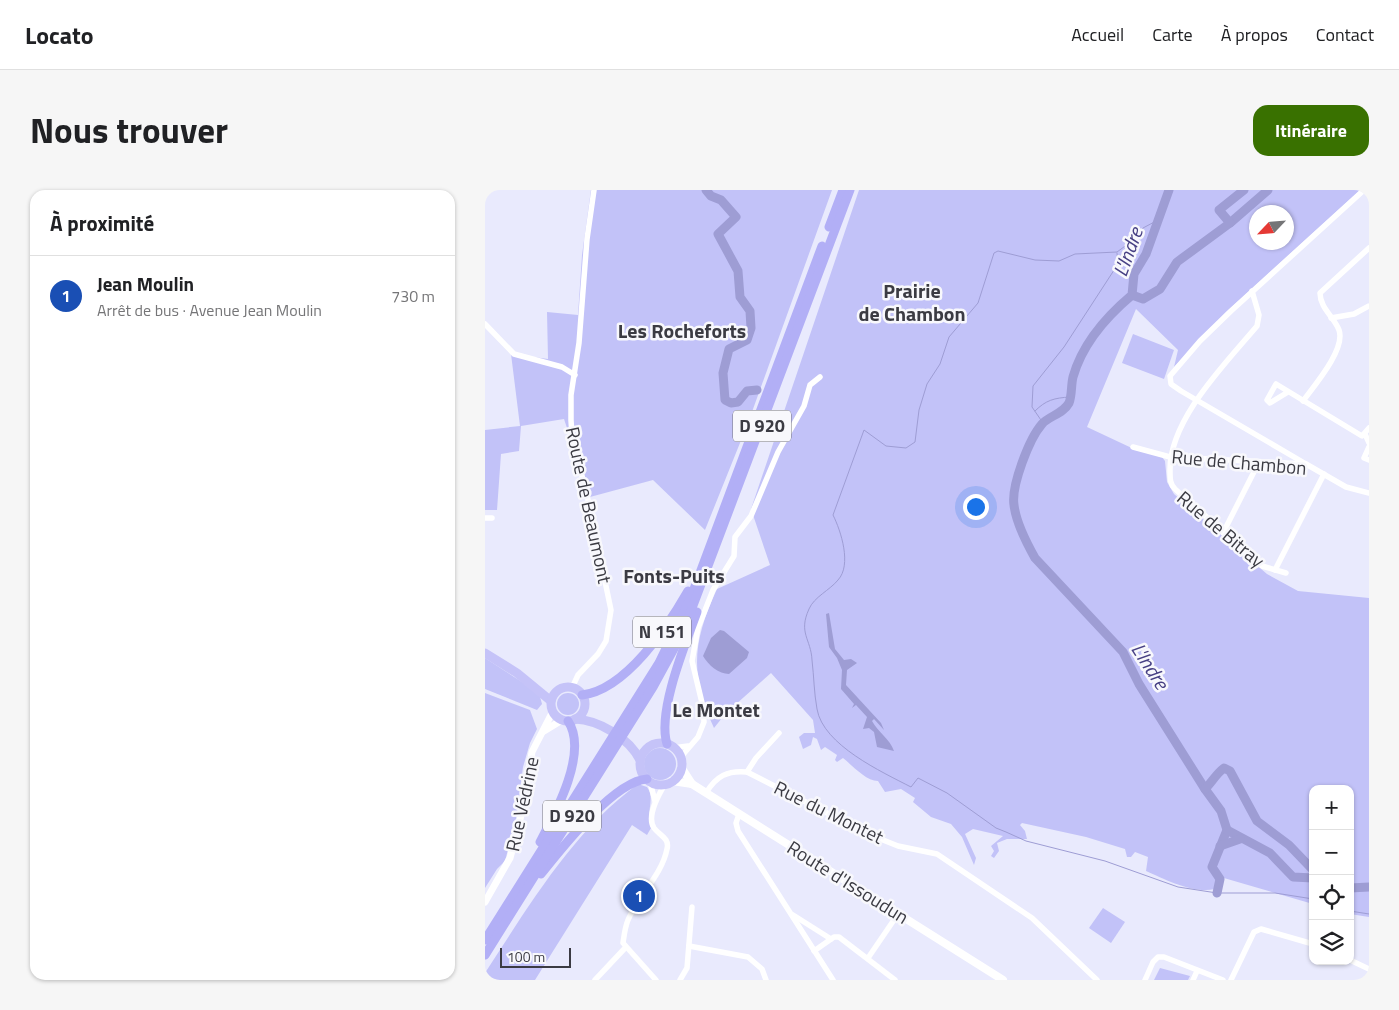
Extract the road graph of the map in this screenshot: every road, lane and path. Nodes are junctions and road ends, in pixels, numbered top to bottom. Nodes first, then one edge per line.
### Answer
1 (594, 190) edge
2 (843, 190) edge
3 (850, 190) edge
4 (1364, 190) edge
5 (1369, 248) edge
6 (1252, 291) junction
7 (1369, 306) edge
8 (1331, 318) junction
9 (485, 324) edge
10 (575, 376) junction
11 (820, 377) dead end
12 (1288, 392) dead end
13 (1196, 400) junction
14 (1303, 401) junction
15 (1369, 428) edge
16 (1365, 434) junction
17 (1369, 444) edge
18 (1133, 448) dead end
19 (1369, 448) edge
20 (1170, 457) junction
21 (1369, 460) edge
22 (1259, 462) junction
23 (1306, 464) junction
24 (1324, 474) junction
25 (1369, 493) edge
26 (1223, 533) junction
27 (711, 541) junction
28 (711, 563) junction
29 (1275, 570) junction
30 (1286, 573) dead end
31 (485, 653) edge
32 (517, 673) junction
33 (572, 688) junction
34 (559, 690) junction
35 (582, 695) junction
36 (551, 701) junction
37 (585, 706) junction
38 (553, 711) junction
39 (568, 720) junction
40 (594, 722) junction
41 (543, 732) junction
42 (779, 733) dead end
43 (691, 744) junction
44 (631, 745) junction
45 (670, 746) junction
46 (649, 747) junction
47 (640, 760) junction
48 (681, 763) junction
49 (747, 772) junction
50 (649, 781) junction
51 (669, 783) junction
52 (695, 786) junction
53 (706, 793) junction
54 (655, 804) junction
55 (739, 814) junction
56 (517, 888) junction
57 (485, 902) edge
58 (692, 906) dead end
59 (790, 914) junction
60 (898, 914) junction
61 (496, 937) junction
62 (831, 939) junction
63 (485, 940) edge
64 (1309, 943) edge
65 (625, 946) junction
66 (689, 946) junction
67 (814, 951) junction
68 (485, 955) edge
69 (868, 958) junction
70 (1354, 962) edge
71 (1369, 969) edge
72 (1197, 971) junction
73 (595, 980) edge
74 (656, 980) edge
75 (680, 980) edge
76 (766, 980) edge
77 (833, 980) edge
78 (895, 980) edge
79 (1003, 980) edge
80 (1097, 980) edge
81 (1145, 980) edge
82 (1193, 980) edge
83 (1223, 980) edge
84 (1231, 980) edge

1 - 10 street, Route de Beaumont
2 - 27 highway, D 920
3 - 28 highway, D 920
4 - 6 street
5 - 8 street
6 - 13 street, Rue de Bitray
6 - 13 street
7 - 8 street
8 - 14 street
9 - 10 street
10 - 33 street, Route de Beaumont
11 - 43 street
12 - 14 street
13 - 20 street, Rue de Bitray
13 - 23 street
14 - 16 street
15 - 16 street
16 - 17 street
18 - 20 street, Rue de Chambon
19 - 21 street
20 - 22 street, Rue de Chambon
20 - 26 street, Rue de Bitray
22 - 23 street, Rue de Chambon
22 - 26 street
23 - 24 street, Rue de Chambon
24 - 25 street, Rue de Chambon
24 - 29 street
26 - 29 street, Rue de Bitray
27 - 35 highway, N 151
27 - 56 highway, D 920
28 - 45 highway, D 920
28 - 61 highway, D 920
29 - 30 street, Rue de Bitray
31 - 32 main road
32 - 34 main road
32 - 36 main road
33 - 34 main road
33 - 35 main road
34 - 36 main road
35 - 37 main road
36 - 38 main road
37 - 39 main road
37 - 40 main road
38 - 39 main road
38 - 41 street, Rue Védrine
39 - 40 main road
39 - 41 street, Rue Védrine
39 - 56 highway, D 920
40 - 44 main road
41 - 57 street, Rue Védrine
42 - 49 street
43 - 45 street
43 - 48 street
44 - 46 main road
44 - 47 main road
45 - 46 main road
45 - 48 main road
46 - 47 main road
47 - 50 main road
48 - 51 main road
48 - 52 main road, Route d'Issoudun
49 - 53 street
49 - 80 street, Rue du Montet
50 - 51 main road
50 - 54 street
50 - 61 highway
51 - 52 main road, Route d'Issoudun
51 - 54 street
52 - 53 main road, Route d'Issoudun
53 - 55 main road, Route d'Issoudun
54 - 65 street
55 - 59 street
55 - 60 main road, Route d'Issoudun
56 - 63 highway
58 - 66 street
59 - 62 street
59 - 67 street
60 - 69 street
60 - 79 main road, Route d'Issoudun
61 - 68 highway
62 - 67 street
62 - 69 street
64 - 84 street
65 - 73 street
65 - 74 street
66 - 75 street
66 - 76 street
67 - 77 street
69 - 78 street
70 - 71 street
72 - 81 street
72 - 82 street
72 - 83 street

